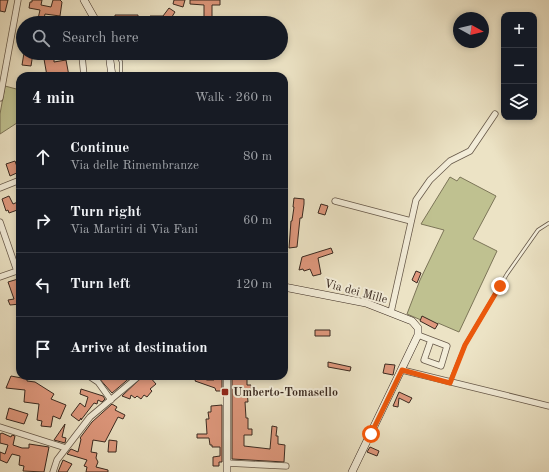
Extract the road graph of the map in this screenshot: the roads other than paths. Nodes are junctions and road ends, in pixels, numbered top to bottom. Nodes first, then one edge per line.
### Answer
1 (18, 0) edge
2 (84, 0) edge
3 (93, 16) edge
4 (82, 60) edge
5 (110, 60) edge
6 (120, 60) edge
7 (84, 72) edge
8 (111, 72) edge
9 (121, 72) edge
10 (0, 98) edge
11 (495, 114) dead end
12 (16, 182) edge
13 (0, 188) edge
14 (335, 201) dead end
15 (411, 221) junction
16 (0, 222) edge
17 (549, 223) edge
18 (16, 266) edge
19 (16, 272) edge
20 (0, 277) edge
21 (288, 288) edge
22 (391, 312) junction
23 (418, 331) junction
24 (431, 340) junction
25 (402, 370) junction
26 (95, 380) edge
27 (134, 380) edge
28 (227, 380) edge
29 (450, 383) junction
30 (111, 400) junction
31 (549, 406) edge
32 (0, 427) edge
33 (66, 448) junction
34 (227, 463) junction
35 (286, 466) dead end
36 (53, 472) edge
37 (227, 472) edge
38 (352, 472) edge

1 - 10 street
2 - 3 main road
4 - 7 street
5 - 8 main road
6 - 9 lane
11 - 15 street
12 - 13 street
14 - 15 street
15 - 22 street
16 - 18 street
17 - 29 lane
19 - 20 street
21 - 22 main road, Via dei Mille
22 - 23 main road, Via dei Mille
23 - 24 street
23 - 25 main road
24 - 24 street
25 - 29 street
25 - 38 main road
26 - 30 street
27 - 30 street
28 - 34 main road
29 - 31 street
30 - 33 street
32 - 33 street
33 - 36 street
34 - 35 street
34 - 37 main road

